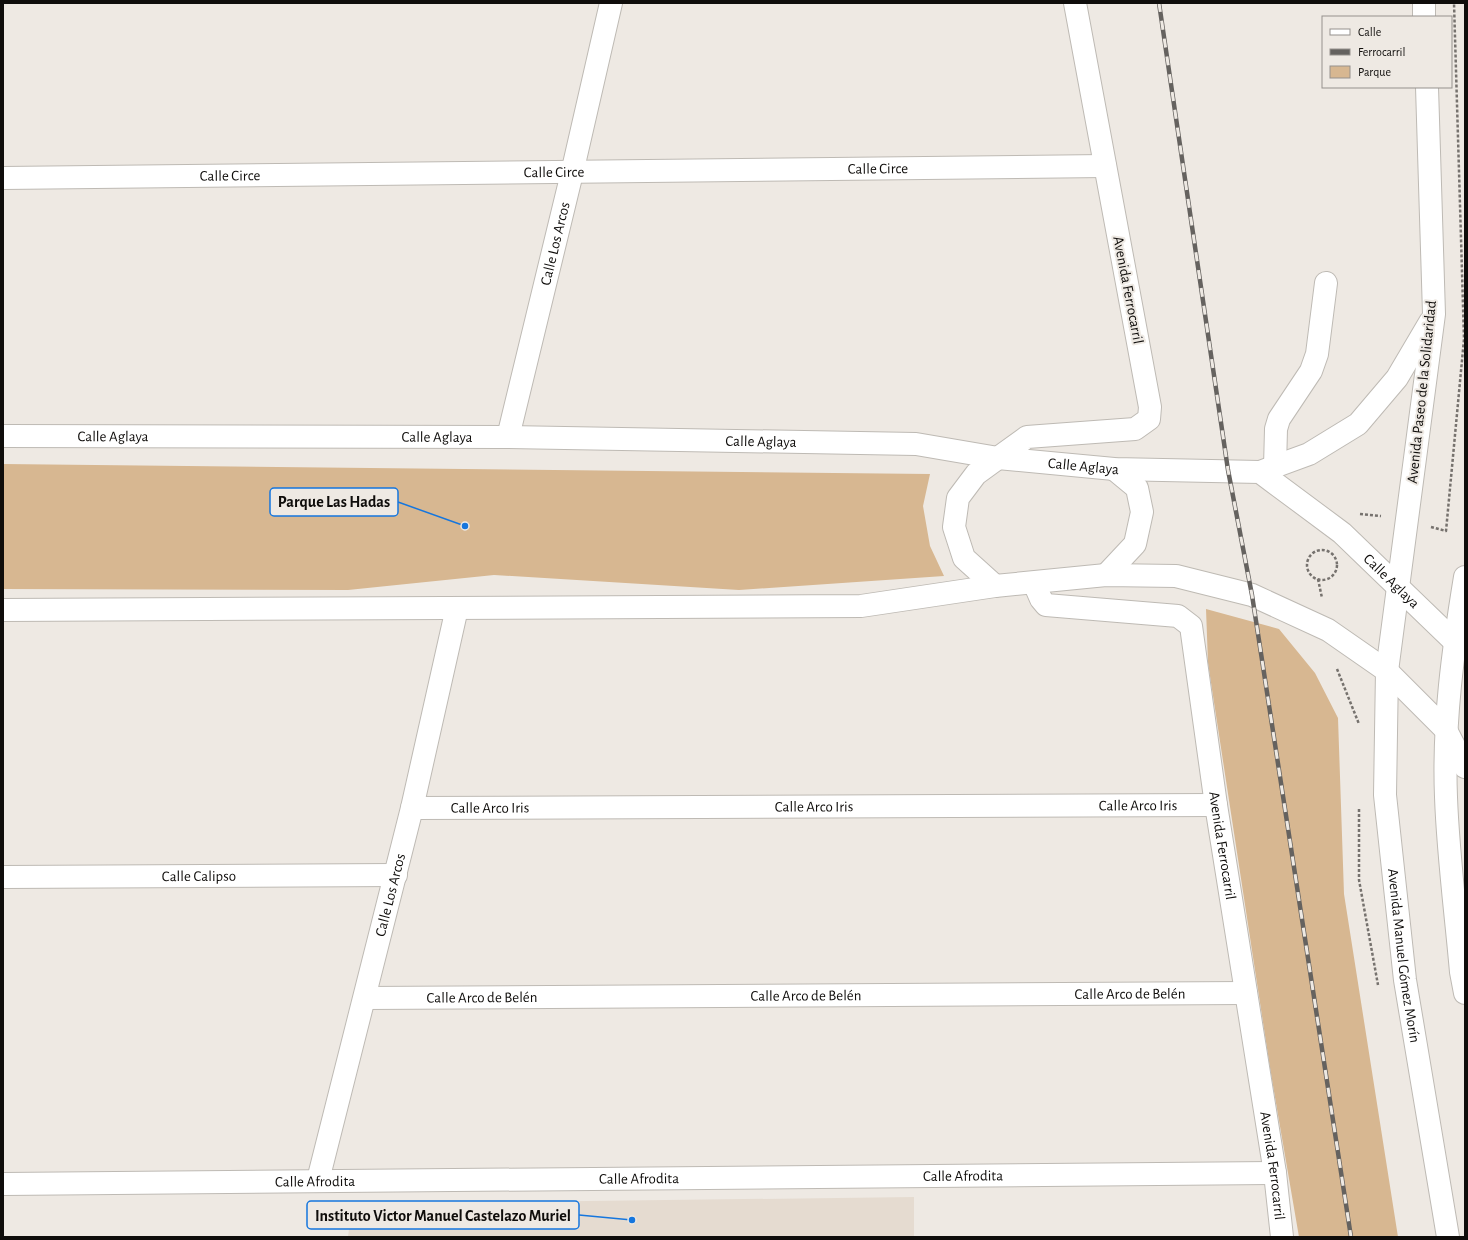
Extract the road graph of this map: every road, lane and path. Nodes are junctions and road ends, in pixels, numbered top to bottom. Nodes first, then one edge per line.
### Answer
1 (611, 3) edge
2 (1075, 3) edge
3 (1424, 3) edge
4 (1424, 16) edge
5 (1427, 88) edge
6 (1105, 166) junction
7 (572, 172) junction
8 (3, 178) edge
9 (1326, 283) dead end
10 (1434, 314) junction
11 (3, 436) edge
12 (508, 437) junction
13 (998, 458) junction
14 (1114, 469) junction
15 (1267, 469) junction
16 (1106, 575) junction
17 (1313, 577) joint
18 (1465, 577) edge
19 (1034, 583) junction
20 (995, 586) junction
21 (1398, 588) junction
22 (457, 608) junction
23 (3, 610) edge
24 (1460, 647) edge
25 (1387, 671) junction
26 (1446, 730) junction
27 (1465, 767) edge
28 (1216, 805) junction
29 (412, 808) junction
30 (396, 875) junction
31 (3, 877) edge
32 (1246, 993) junction
33 (1465, 993) edge
34 (365, 998) junction
35 (1275, 1173) junction
36 (318, 1180) junction
37 (3, 1184) edge
38 (1282, 1237) edge
39 (1448, 1237) edge

1 - 7 street, Calle Los Arcos
2 - 6 street, Avenida Ferrocarril
3 - 4 street
5 - 10 street, Avenida Paseo de la Solidaridad
6 - 7 street, Calle Circe
6 - 13 street, Avenida Ferrocarril
7 - 8 street, Calle Circe
7 - 12 street, Calle Los Arcos
9 - 15 street
10 - 15 street
10 - 21 street, Avenida Paseo de la Solidaridad
11 - 12 street, Calle Aglaya
12 - 13 street, Calle Aglaya
13 - 14 street, Calle Aglaya
13 - 20 street, Avenida Ferrocarril
14 - 15 street, Calle Aglaya
14 - 16 street
15 - 21 street, Calle Aglaya
16 - 19 street
16 - 25 street
17 - 17 path
18 - 24 street
19 - 20 street
19 - 28 street, Avenida Ferrocarril
20 - 22 street
21 - 24 street, Calle Aglaya
21 - 25 street, Avenida Paseo de la Solidaridad
22 - 23 street
22 - 29 street, Calle Los Arcos
24 - 26 street
25 - 26 street
25 - 39 street, Avenida Manuel Gómez Morín
26 - 27 street
26 - 33 street
28 - 29 street, Calle Arco Iris
28 - 32 street, Avenida Ferrocarril
29 - 30 street, Calle Los Arcos
30 - 31 street, Calle Calipso
30 - 34 street, Calle Los Arcos
32 - 34 street, Calle Arco de Belén
32 - 35 street, Avenida Ferrocarril
34 - 36 street, Calle Los Arcos
35 - 36 street, Calle Afrodita
35 - 38 street, Avenida Ferrocarril
36 - 37 street, Calle Afrodita

